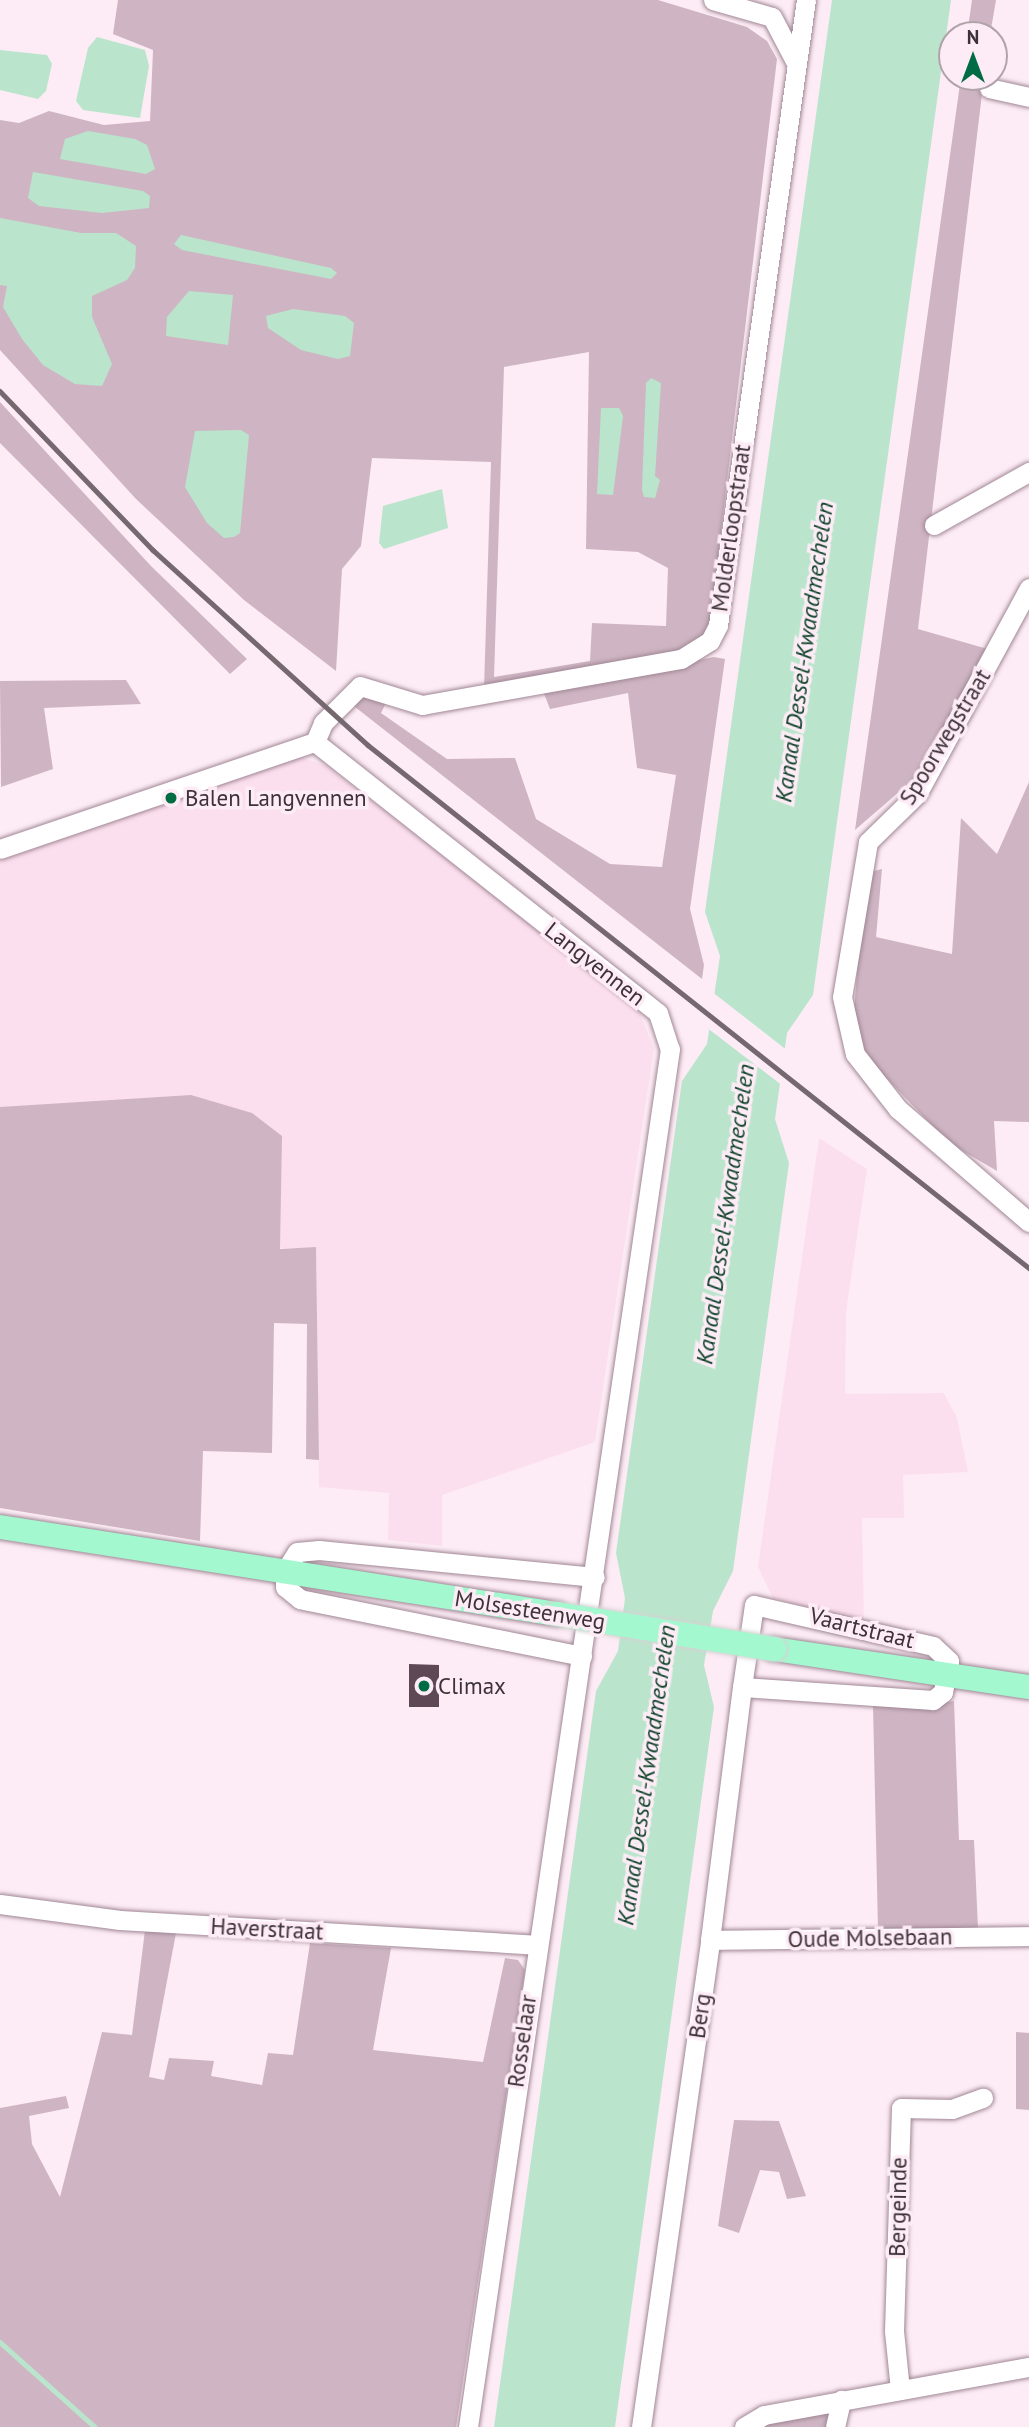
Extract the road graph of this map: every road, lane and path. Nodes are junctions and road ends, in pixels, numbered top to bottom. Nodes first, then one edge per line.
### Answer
1 (713, 0) edge
2 (806, 3) edge
3 (772, 17) junction
4 (796, 64) junction
5 (1002, 91) edge
6 (1029, 97) edge
7 (1029, 472) edge
8 (934, 526) dead end
9 (1029, 588) edge
10 (315, 743) junction
11 (0, 849) edge
12 (1029, 1222) edge
13 (0, 1527) edge
14 (285, 1571) junction
15 (595, 1577) junction
16 (754, 1605) joint
17 (774, 1649) joint
18 (582, 1656) junction
19 (949, 1676) junction
20 (742, 1686) junction
21 (1029, 1686) edge
22 (0, 1904) edge
23 (1029, 1936) edge
24 (710, 1940) junction
25 (535, 1945) junction
26 (983, 2098) dead end
27 (1029, 2367) edge
28 (900, 2390) junction
29 (841, 2400) junction
30 (468, 2427) edge
31 (640, 2427) edge
32 (744, 2427) edge
33 (835, 2427) edge

1 - 3 street
2 - 3 street, Molderloopstraat
2 - 4 street, Molderloopstraat
3 - 4 street
4 - 10 street, Molderloopstraat
5 - 6 street
7 - 8 street
9 - 12 street, Spoorwegstraat
10 - 11 street
10 - 15 street, Langvennen
13 - 14 main road, Molsesteenweg
14 - 15 street, Molsesteenweg
14 - 17 main road, Molsesteenweg, bridge
14 - 18 street, Molsesteenweg
15 - 18 street, Langvennen
16 - 19 street, Vaartstraat
16 - 20 street, Berg
17 - 19 main road, Vaartstraat
18 - 25 street, Rosselaar
19 - 20 street
19 - 21 main road, Vaartstraat
20 - 24 street, Berg
22 - 25 street, Haverstraat
23 - 24 street, Oude Molsebaan
24 - 31 street, Berg
25 - 30 street, Rosselaar
26 - 28 street, Bergeinde
27 - 28 street
28 - 29 street
29 - 32 street
29 - 33 street

